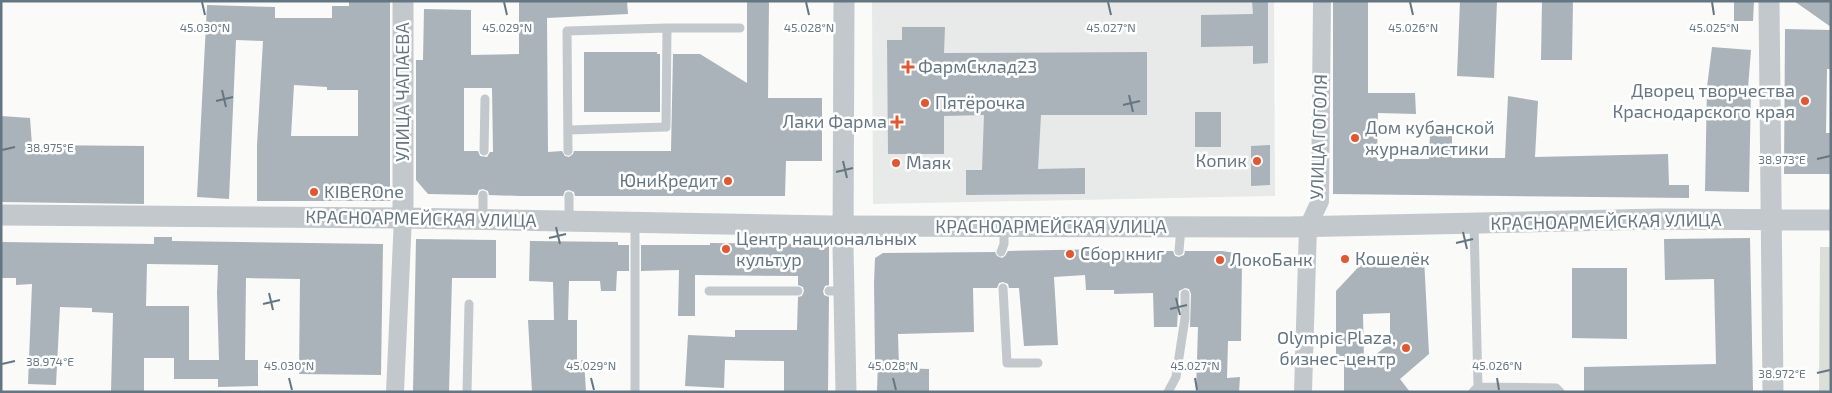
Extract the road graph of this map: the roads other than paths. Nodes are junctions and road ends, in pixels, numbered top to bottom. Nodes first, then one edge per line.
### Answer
1 (403, 1) edge
2 (844, 1) edge
3 (1322, 1) edge
4 (1769, 1) edge
5 (667, 28) junction
6 (740, 28) dead end
7 (485, 99) dead end
8 (568, 130) junction
9 (484, 151) dead end
10 (568, 151) dead end
11 (483, 195) dead end
12 (569, 196) dead end
13 (1, 215) edge
14 (403, 218) junction
15 (483, 220) junction
16 (1772, 220) junction
17 (1831, 220) edge
18 (569, 222) junction
19 (635, 223) junction
20 (1474, 224) junction
21 (843, 226) junction
22 (1004, 226) junction
23 (1180, 227) junction
24 (1308, 227) junction
25 (1178, 251) dead end
26 (1002, 252) dead end
27 (1003, 288) dead end
28 (709, 291) dead end
29 (798, 291) dead end
30 (1185, 294) dead end
31 (469, 304) dead end
32 (1038, 364) dead end
33 (1475, 389) edge
34 (395, 392) edge
35 (467, 392) edge
36 (635, 392) edge
37 (846, 392) edge
38 (1168, 392) edge
39 (1303, 392) edge
40 (1560, 392) edge
41 (1773, 392) edge

1 - 14 street, УЛИЦА ЧАПАЕВА
2 - 21 street
3 - 24 street, УЛИЦА ГОГОЛЯ
4 - 16 street
5 - 6 lane
5 - 8 lane
5 - 8 lane
7 - 9 lane
8 - 10 lane
11 - 15 lane
12 - 18 lane
13 - 14 street, КРАСНОАРМЕЙСКАЯ УЛИЦА
14 - 15 street, КРАСНОАРМЕЙСКАЯ УЛИЦА
14 - 34 street, УЛИЦА ЧАПАЕВА
15 - 18 street, КРАСНОАРМЕЙСКАЯ УЛИЦА
16 - 17 street, КРАСНОАРМЕЙСКАЯ УЛИЦА
16 - 20 street, КРАСНОАРМЕЙСКАЯ УЛИЦА
16 - 41 street
18 - 19 street, КРАСНОАРМЕЙСКАЯ УЛИЦА
19 - 21 street, КРАСНОАРМЕЙСКАЯ УЛИЦА
19 - 36 lane
20 - 24 street, КРАСНОАРМЕЙСКАЯ УЛИЦА
20 - 33 lane
21 - 22 street, КРАСНОАРМЕЙСКАЯ УЛИЦА
21 - 37 street
22 - 23 street, КРАСНОАРМЕЙСКАЯ УЛИЦА
22 - 26 lane
23 - 24 street, КРАСНОАРМЕЙСКАЯ УЛИЦА
23 - 25 lane
24 - 39 street, УЛИЦА ГОГОЛЯ
27 - 32 lane
28 - 29 lane
30 - 38 lane
31 - 35 lane
33 - 40 lane

